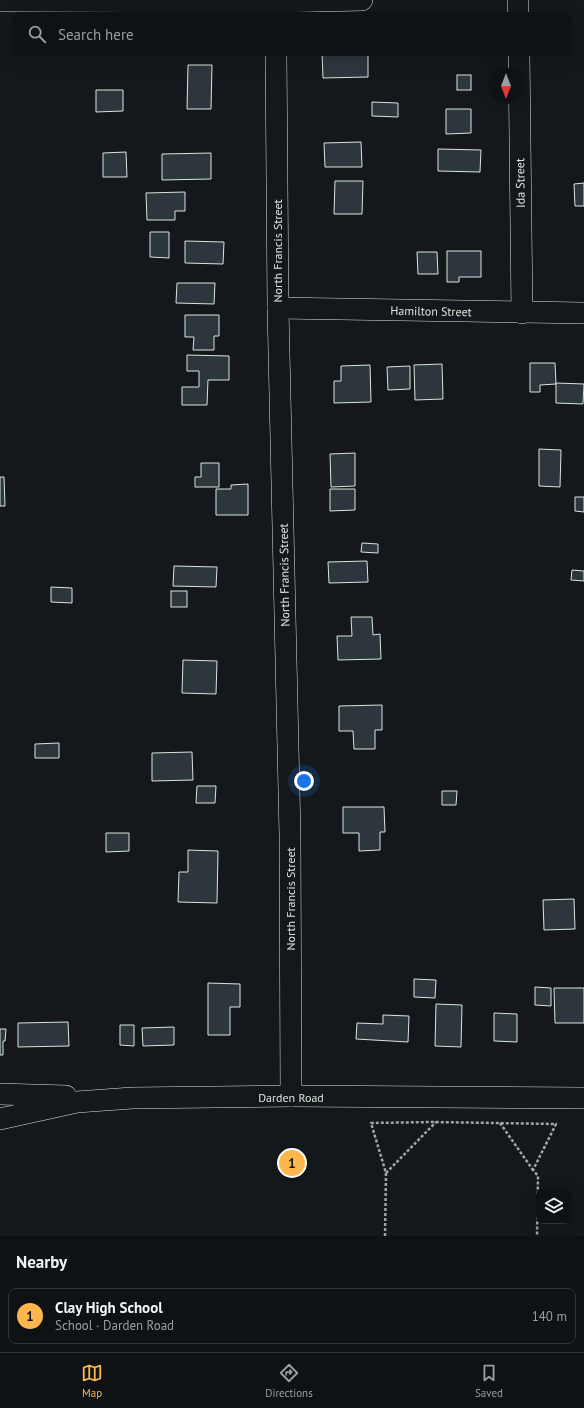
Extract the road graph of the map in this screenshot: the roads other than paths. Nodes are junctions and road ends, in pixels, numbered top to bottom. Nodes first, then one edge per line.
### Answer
1 (0, 0) edge
2 (362, 0) edge
3 (518, 0) edge
4 (275, 6) edge
5 (518, 12) edge
6 (276, 56) edge
7 (519, 56) edge
8 (278, 308) junction
9 (522, 313) junction
10 (584, 313) edge
11 (0, 1094) edge
12 (291, 1096) junction
13 (132, 1098) junction
14 (584, 1098) edge
15 (0, 1119) edge

1 - 4 street
2 - 4 street
3 - 5 street
6 - 8 street, North Francis Street
7 - 9 street, Ida Street
8 - 9 street, Hamilton Street
8 - 12 street, North Francis Street
9 - 10 street, Hamilton Street
11 - 13 street
12 - 13 street, Darden Road
12 - 14 street, Darden Road
13 - 15 street, Darden Road

